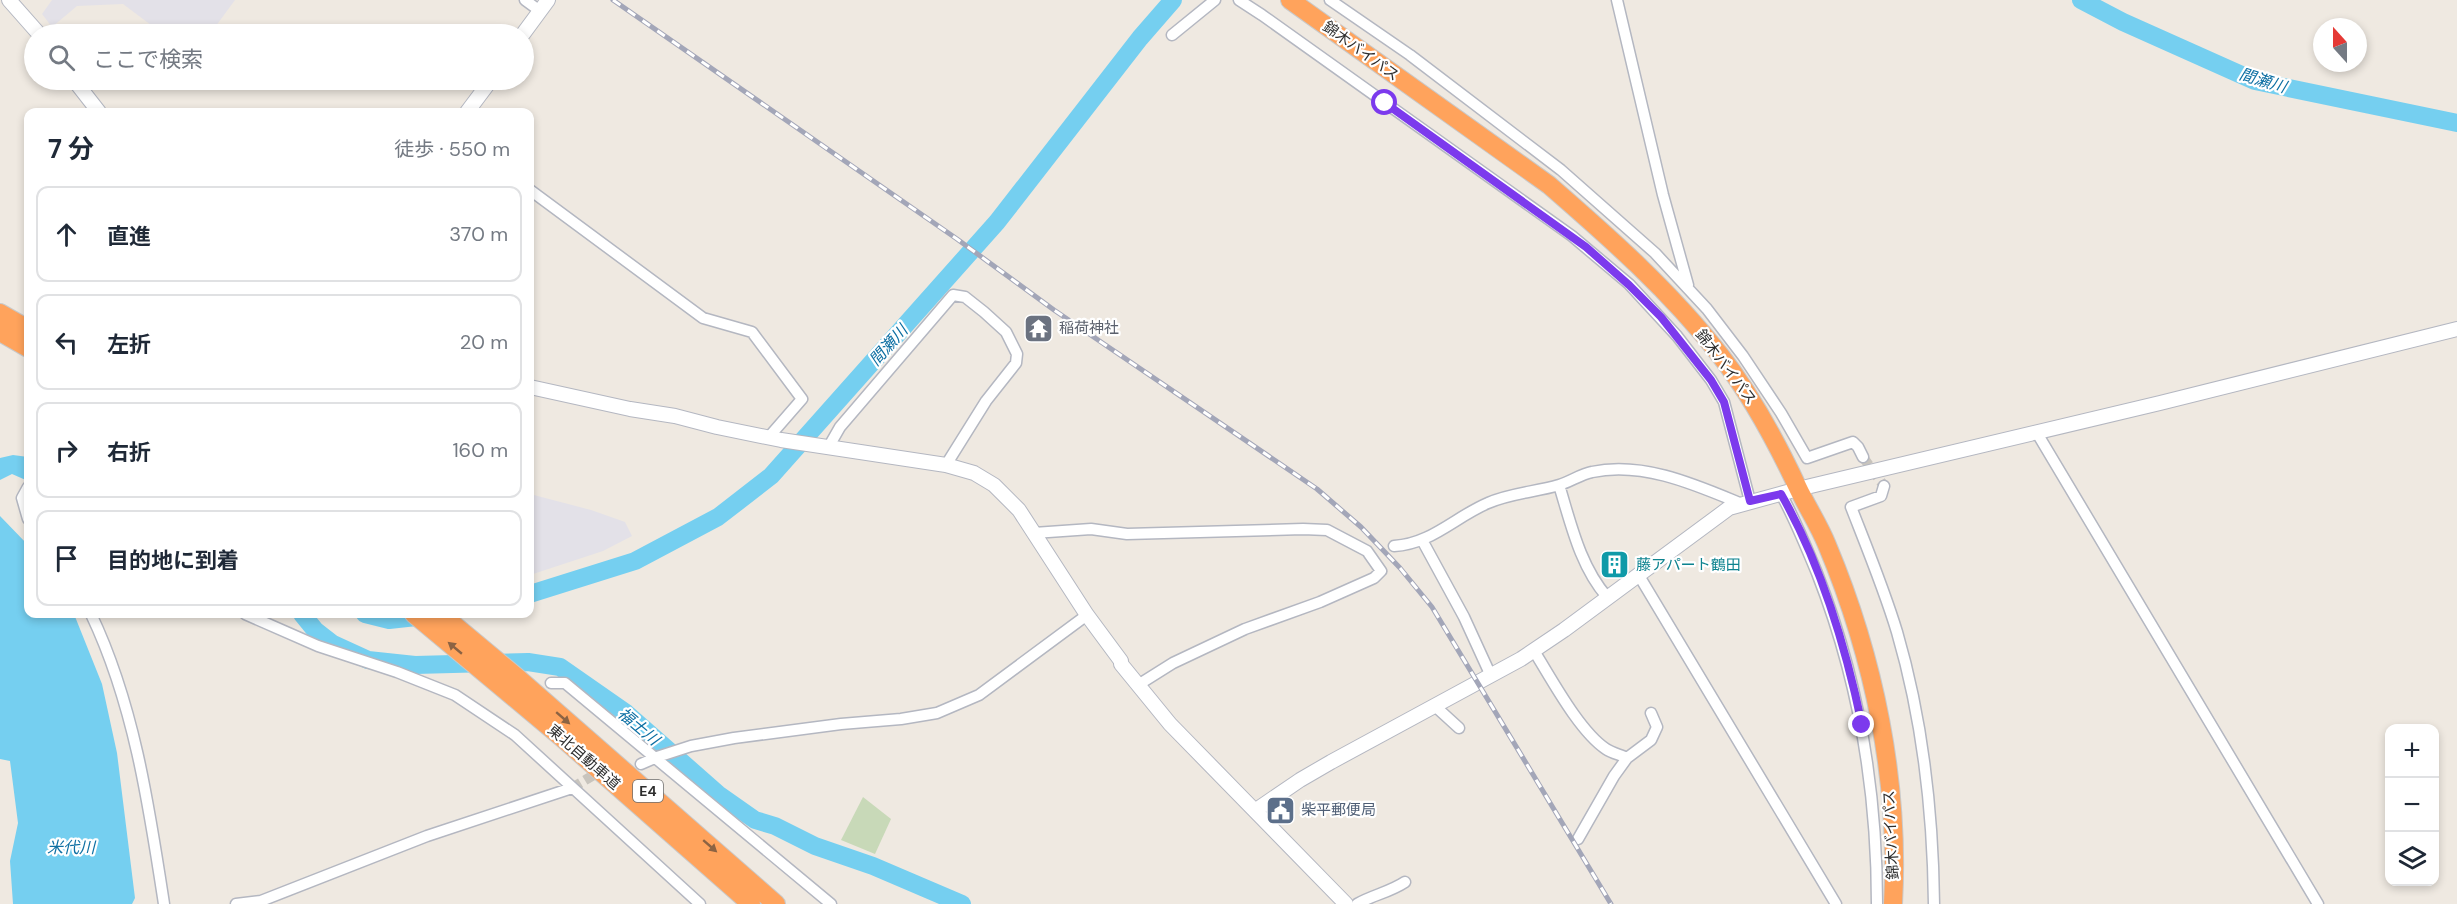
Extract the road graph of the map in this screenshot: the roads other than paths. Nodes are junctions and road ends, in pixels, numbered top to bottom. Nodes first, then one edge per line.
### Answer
1 (9, 0) edge
2 (525, 0) edge
3 (1215, 0) edge
4 (1239, 0) edge
5 (1290, 0) edge
6 (1330, 0) edge
7 (1617, 0) edge
8 (544, 5) edge
9 (30, 24) edge
10 (530, 24) edge
11 (1173, 35) dead end
12 (82, 90) edge
13 (484, 90) edge
14 (96, 108) edge
15 (470, 108) edge
16 (534, 193) edge
17 (1689, 288) junction
18 (0, 313) edge
19 (24, 327) edge
20 (2457, 329) edge
21 (0, 332) edge
22 (24, 346) edge
23 (534, 388) edge
24 (2037, 433) junction
25 (775, 439) junction
26 (824, 447) junction
27 (1863, 458) tunnel mouth
28 (946, 465) junction
29 (1559, 485) junction
30 (1884, 486) dead end
31 (1790, 491) junction
32 (1746, 502) junction
33 (1034, 533) junction
34 (1422, 540) junction
35 (1394, 546) dead end
36 (1638, 574) junction
37 (1607, 597) junction
38 (1087, 615) junction
39 (93, 618) edge
40 (254, 618) edge
41 (419, 618) edge
42 (446, 618) edge
43 (1533, 651) junction
44 (1491, 676) junction
45 (551, 683) dead end
46 (1138, 685) junction
47 (1436, 707) junction
48 (1650, 713) dead end
49 (1460, 728) dead end
50 (656, 757) junction
51 (1627, 758) junction
52 (641, 764) dead end
53 (572, 788) junction
54 (1256, 810) junction
55 (1578, 839) dead end
56 (1405, 882) dead end
57 (164, 904) edge
58 (236, 904) edge
59 (700, 904) edge
60 (751, 904) edge
61 (776, 904) edge
62 (831, 904) edge
63 (1346, 904) edge
64 (1357, 904) edge
65 (1836, 904) edge
66 (1877, 904) edge
67 (1893, 904) edge
68 (1934, 904) edge
69 (2318, 904) edge

1 - 9 street
2 - 8 street
3 - 11 street
4 - 32 street
5 - 31 highway, 錦木バイパス
6 - 17 street
7 - 17 street
8 - 10 street
12 - 14 street
13 - 15 street
16 - 25 street
17 - 27 street
18 - 19 highway
20 - 24 street
21 - 22 highway
23 - 25 street
24 - 31 street
24 - 69 street
25 - 26 street
26 - 28 street
26 - 28 street
28 - 33 street
29 - 32 street
29 - 34 street
29 - 37 street
30 - 68 street
31 - 32 street
31 - 66 street
31 - 67 highway, 錦木バイパス
32 - 36 street
33 - 38 street
33 - 46 street
34 - 35 street
34 - 44 street
36 - 37 street
36 - 65 street
37 - 43 street
38 - 46 street
38 - 50 street
39 - 57 street
40 - 53 street
60 -> 41 highway, 東北自動車道 / E4
42 -> 61 highway, 東北自動車道 / E4
43 - 44 street
43 - 51 street
44 - 47 street
45 - 50 street
46 - 54 street
47 - 49 street
47 - 54 street
48 - 51 street
50 - 52 street
50 - 62 street
51 - 55 street
53 - 58 street
53 - 59 street
54 - 63 street
56 - 64 street

